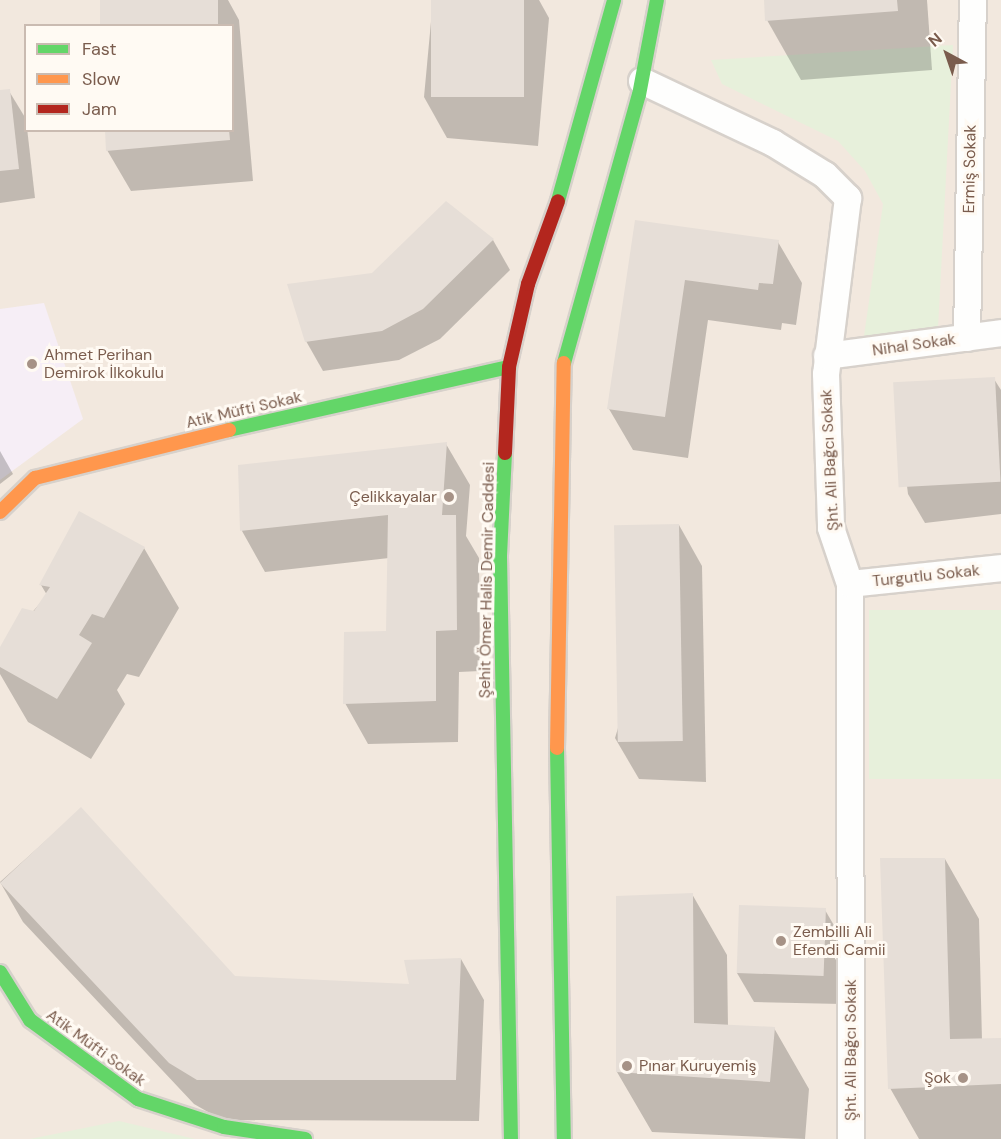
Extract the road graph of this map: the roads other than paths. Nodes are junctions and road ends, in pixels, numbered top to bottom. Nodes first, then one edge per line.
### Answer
1 (614, 0) edge
2 (657, 0) edge
3 (974, 0) edge
4 (642, 81) junction
5 (1001, 333) edge
6 (967, 338) junction
7 (827, 357) junction
8 (509, 367) junction
9 (0, 512) edge
10 (1001, 568) edge
11 (850, 584) junction
12 (0, 972) edge
13 (304, 1139) edge
14 (511, 1139) edge
15 (564, 1139) edge
16 (851, 1139) edge

1 - 8 main road, Şehit Ömer Halis Demir Caddesi
2 - 4 main road
3 - 6 street, Ermiş Sokak
4 - 7 street, Şht. Ali Bağcı Sokak
4 - 15 main road
5 - 6 street, Nihal Sokak
6 - 7 street, Nihal Sokak
7 - 11 street, Şht. Ali Bağcı Sokak
8 - 9 main road, Atik Müfti Sokak
8 - 14 main road, Şehit Ömer Halis Demir Caddesi
10 - 11 street, Turgutlu Sokak
11 - 16 street, Şht. Ali Bağcı Sokak
12 - 13 main road, Atik Müfti Sokak

